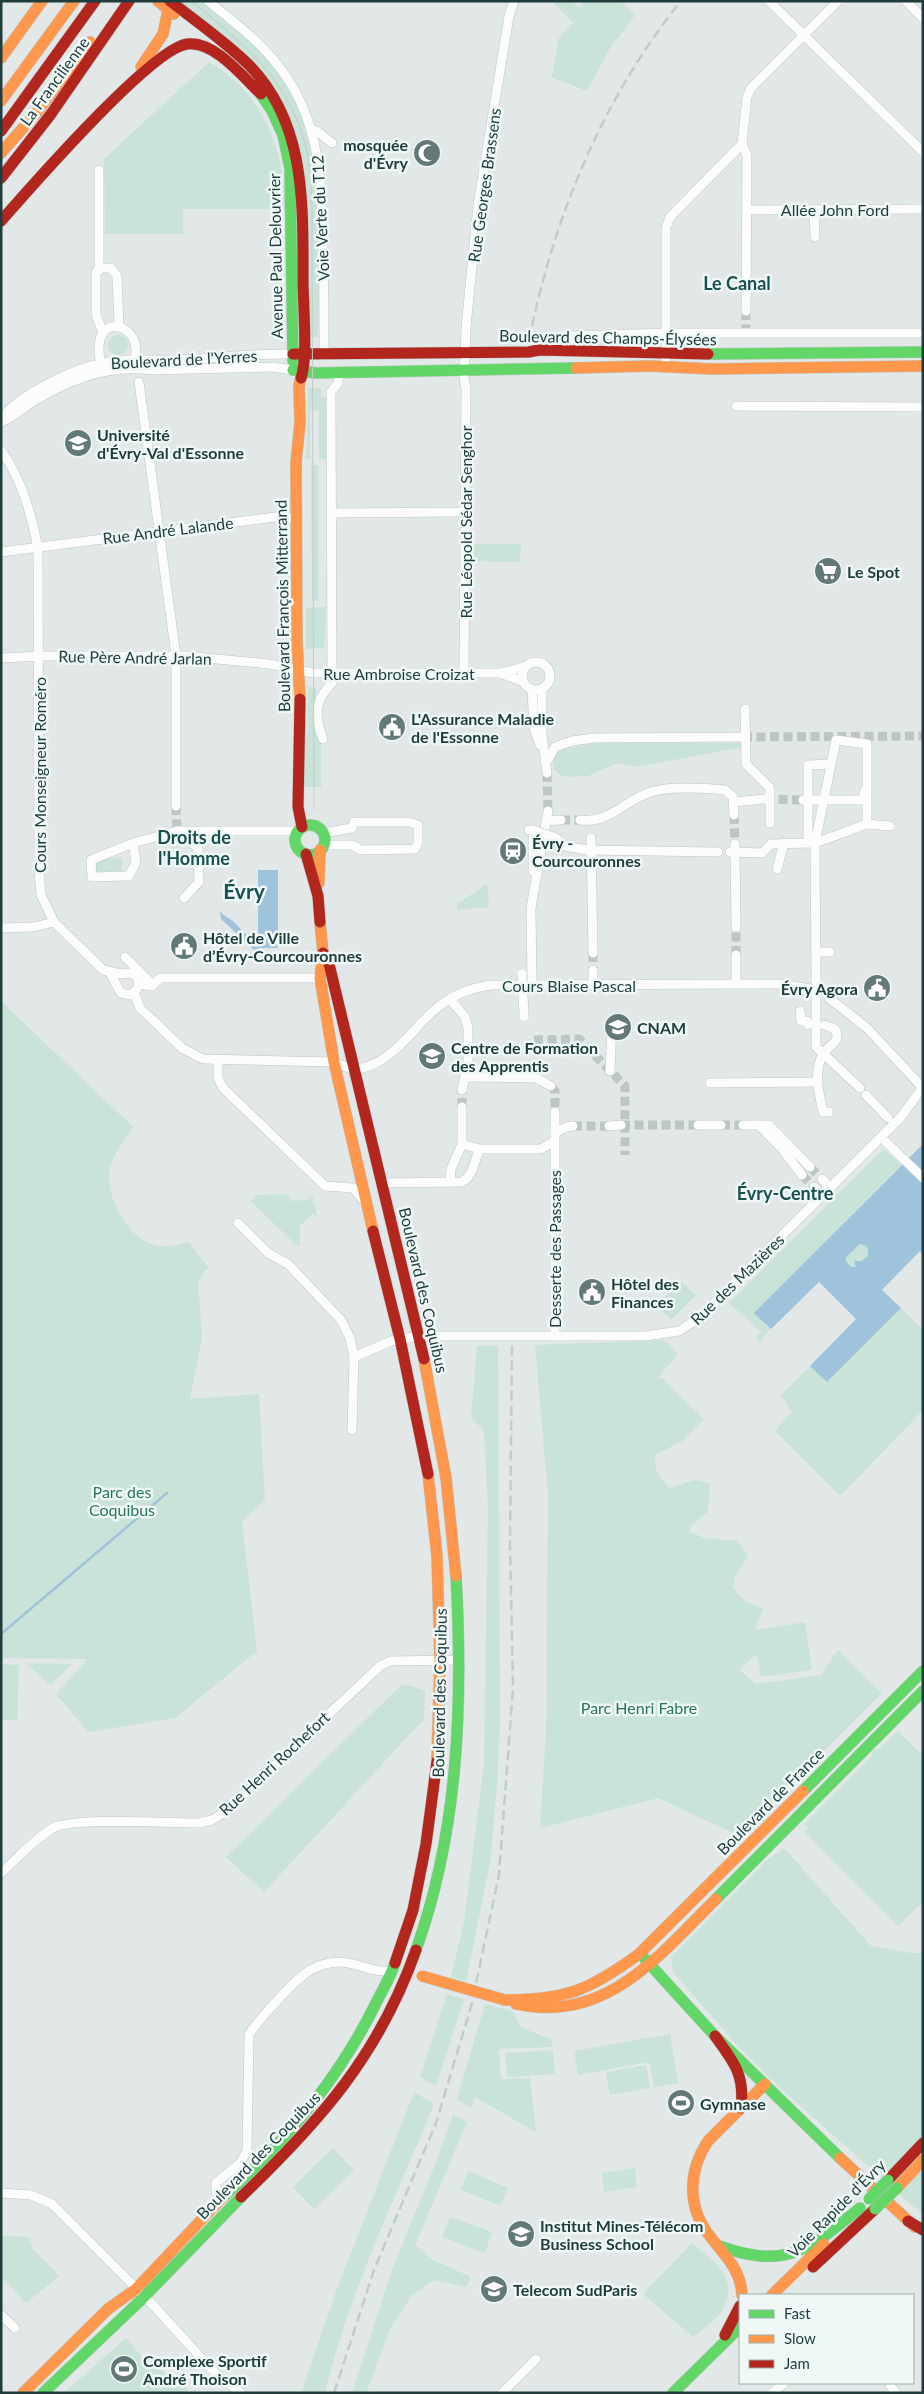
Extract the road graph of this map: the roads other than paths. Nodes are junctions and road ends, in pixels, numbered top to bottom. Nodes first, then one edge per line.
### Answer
1 (40, 1) edge
2 (74, 1) edge
3 (95, 1) edge
4 (123, 1) edge
5 (129, 1) edge
6 (208, 1) edge
7 (514, 1) edge
8 (769, 1) edge
9 (838, 1) edge
10 (906, 1) edge
11 (166, 4) edge
12 (923, 18) edge
13 (803, 36) junction
14 (2, 57) edge
15 (125, 89) junction
16 (261, 94) junction
17 (1, 100) edge
18 (311, 130) junction
19 (1, 132) edge
20 (332, 144) dead end
21 (742, 144) junction
22 (923, 152) edge
23 (1, 153) edge
24 (99, 170) dead end
25 (1, 178) edge
26 (814, 209) junction
27 (923, 209) edge
28 (747, 210) junction
29 (1, 221) edge
30 (814, 237) dead end
31 (98, 270) junction
32 (746, 311) tunnel mouth
33 (119, 326) junction
34 (102, 333) junction
35 (667, 333) junction
36 (923, 333) edge
37 (566, 350) junction
38 (465, 351) junction
39 (666, 352) junction
40 (923, 352) edge
41 (298, 355) junction
42 (324, 355) junction
43 (135, 360) junction
44 (107, 366) junction
45 (665, 366) junction
46 (923, 366) edge
47 (298, 371) junction
48 (466, 371) junction
49 (339, 373) junction
50 (139, 382) dead end
51 (736, 406) dead end
52 (923, 407) edge
53 (1, 421) edge
54 (1, 450) edge
55 (465, 512) junction
56 (332, 513) junction
57 (297, 520) junction
58 (161, 534) junction
59 (38, 548) junction
60 (1, 552) edge
61 (176, 656) junction
62 (35, 657) junction
63 (1, 658) edge
64 (525, 667) junction
65 (299, 669) junction
66 (332, 673) junction
67 (500, 673) junction
68 (464, 674) junction
69 (524, 682) junction
70 (542, 688) junction
71 (532, 689) junction
72 (745, 709) dead end
73 (743, 737) tunnel mouth
74 (540, 738) junction
75 (323, 739) dead end
76 (572, 741) junction
77 (546, 763) junction
78 (831, 764) junction
79 (547, 773) tunnel mouth
80 (865, 787) dead end
81 (765, 799) tunnel mouth
82 (805, 800) junction
83 (824, 800) junction
84 (734, 802) junction
85 (176, 806) tunnel mouth
86 (548, 811) tunnel mouth
87 (734, 815) tunnel mouth
88 (561, 820) tunnel mouth
89 (580, 820) tunnel mouth
90 (547, 821) junction
91 (591, 822) junction
92 (770, 823) dead end
93 (867, 824) junction
94 (890, 826) dead end
95 (352, 828) junction
96 (300, 829) junction
97 (177, 831) junction
98 (132, 843) junction
99 (323, 843) junction
100 (812, 843) junction
101 (784, 844) junction
102 (352, 845) junction
103 (718, 852) dead end
104 (306, 854) junction
105 (777, 870) dead end
106 (318, 896) junction
107 (184, 898) dead end
108 (529, 903) dead end
109 (54, 922) junction
110 (736, 927) tunnel mouth
111 (1, 928) edge
112 (816, 952) junction
113 (830, 952) dead end
114 (323, 953) junction
115 (593, 953) tunnel mouth
116 (736, 955) tunnel mouth
117 (125, 956) dead end
118 (593, 970) tunnel mouth
119 (522, 974) dead end
120 (119, 978) junction
121 (316, 978) dead end
122 (139, 984) junction
123 (532, 984) junction
124 (593, 984) junction
125 (736, 984) junction
126 (813, 984) junction
127 (153, 985) junction
128 (134, 993) junction
129 (828, 998) dead end
130 (450, 999) junction
131 (800, 1011) dead end
132 (524, 1016) dead end
133 (612, 1023) dead end
134 (808, 1025) dead end
135 (824, 1025) dead end
136 (823, 1054) junction
137 (218, 1060) junction
138 (334, 1062) junction
139 (354, 1070) junction
140 (610, 1071) dead end
141 (467, 1077) junction
142 (817, 1082) junction
143 (710, 1083) dead end
144 (551, 1086) dead end
145 (923, 1087) edge
146 (462, 1090) tunnel mouth
147 (462, 1108) tunnel mouth
148 (555, 1112) tunnel mouth
149 (829, 1112) dead end
150 (888, 1118) dead end
151 (698, 1125) tunnel mouth
152 (720, 1125) tunnel mouth
153 (743, 1125) tunnel mouth
154 (759, 1125) junction
155 (573, 1126) tunnel mouth
156 (608, 1126) tunnel mouth
157 (621, 1126) tunnel mouth
158 (554, 1137) junction
159 (886, 1142) dead end
160 (462, 1144) junction
161 (480, 1149) junction
162 (540, 1149) junction
163 (554, 1162) junction
164 (810, 1167) tunnel mouth
165 (802, 1175) tunnel mouth
166 (923, 1178) edge
167 (822, 1179) tunnel mouth
168 (450, 1182) junction
169 (382, 1183) junction
170 (814, 1187) tunnel mouth
171 (830, 1188) junction
172 (822, 1195) junction
173 (367, 1208) junction
174 (238, 1223) dead end
175 (418, 1336) junction
176 (555, 1336) junction
177 (400, 1339) junction
178 (354, 1357) junction
179 (352, 1430) dead end
180 (440, 1659) junction
181 (459, 1660) junction
182 (923, 1671) edge
183 (923, 1691) edge
184 (1, 1873) edge
185 (639, 1954) junction
186 (650, 1965) junction
187 (392, 1972) junction
188 (409, 1973) junction
189 (505, 2000) junction
190 (716, 2036) junction
191 (765, 2084) junction
192 (741, 2108) junction
193 (923, 2143) edge
194 (923, 2160) edge
195 (892, 2184) junction
196 (1, 2193) edge
197 (222, 2198) junction
198 (872, 2204) junction
199 (860, 2208) junction
200 (908, 2221) junction
201 (923, 2230) edge
202 (923, 2234) edge
203 (719, 2246) junction
204 (140, 2293) junction
205 (742, 2294) edge
206 (773, 2294) edge
207 (784, 2294) edge
208 (739, 2308) edge
209 (1, 2315) edge
210 (15, 2328) dead end
211 (739, 2328) edge
212 (739, 2339) edge
213 (719, 2347) junction
214 (536, 2359) dead end
215 (783, 2384) edge
216 (23, 2393) edge
217 (43, 2393) edge
218 (241, 2393) edge
219 (502, 2393) edge
220 (673, 2393) edge
221 (685, 2393) edge
222 (772, 2393) edge

1 - 14 main road
2 - 17 main road
3 - 19 main road
4 - 23 main road
5 - 25 main road, La Francilienne
6 - 18 street, Voie Verte du T12
7 - 38 street, Rue Georges Brassens
8 - 13 street
9 - 13 street
10 - 12 street
11 - 15 main road
11 - 16 main road, Avenue Paul Delouvrier
11 - 41 main road, Avenue Paul Delouvrier
13 - 21 street
13 - 22 street
15 - 16 main road
15 - 29 main road
16 - 41 main road, Avenue Paul Delouvrier
18 - 20 street
18 - 42 street, Voie Verte du T12
21 - 28 street
21 - 35 street
24 - 31 street
26 - 27 street, Allée John Ford
26 - 28 street, Allée John Ford
26 - 30 street
28 - 32 street
31 - 33 street
31 - 34 street
33 - 34 street
33 - 43 street
34 - 44 street
35 - 36 street
35 - 37 street
35 - 39 street
37 - 38 main road, Boulevard des Champs-Élysées
37 - 39 main road, Boulevard des Champs-Élysées
38 - 42 main road, Boulevard des Champs-Élysées
38 - 48 street, Rue Georges Brassens
39 - 40 main road, Boulevard des Champs-Élysées
39 - 45 street
41 - 42 main road, Boulevard des Champs-Élysées
41 - 43 street, Boulevard de l'Yerres
41 - 47 main road
43 - 44 street, Boulevard de l'Yerres
44 - 47 street, Boulevard de l'Yerres
44 - 53 street, Boulevard de l'Yerres
44 - 53 street, Boulevard de l'Yerres
45 - 46 main road, Boulevard des Champs-Élysées
45 - 48 main road, Boulevard des Champs-Élysées
47 - 49 main road, Boulevard des Champs-Élysées
47 - 57 main road, Boulevard François Mitterrand
48 - 49 main road, Boulevard des Champs-Élysées
48 - 55 street, Rue Léopold Sédar Senghor
49 - 56 street
50 - 58 street
51 - 52 street
54 - 59 street, Cours Monseigneur Roméro
55 - 56 street
55 - 68 street, Rue Léopold Sédar Senghor
56 - 66 street
57 - 58 street, Rue André Lalande
57 - 65 main road, Boulevard François Mitterrand
58 - 59 street, Rue André Lalande
58 - 61 street
59 - 60 street, Rue André Lalande
59 - 62 street, Cours Monseigneur Roméro
61 - 62 street, Rue Père André Jarlan
61 - 65 street, Rue Père André Jarlan
61 - 85 street
62 - 63 street, Rue Père André Jarlan
62 - 109 street, Cours Monseigneur Roméro
64 - 67 street, Rue Ambroise Croizat
64 - 69 street
64 - 70 street
65 - 66 street, Rue Ambroise Croizat
65 - 96 main road, Boulevard François Mitterrand
66 - 68 street, Rue Ambroise Croizat
66 - 75 street
67 - 68 street, Rue Ambroise Croizat
67 - 69 street, Rue Ambroise Croizat
69 - 71 street
70 - 71 street
70 - 74 street
71 - 74 street
72 - 92 street
73 - 76 street
74 - 76 street
74 - 77 street
76 - 77 street
77 - 79 street
78 - 82 street
78 - 83 street
78 - 93 street
80 - 83 street
81 - 84 street
82 - 83 street
82 - 100 street
83 - 100 street
84 - 87 street
84 - 91 street
86 - 90 street
88 - 90 street
89 - 91 street
90 - 123 street
91 - 115 street
93 - 94 street
93 - 100 street
95 - 99 street
95 - 102 street
95 - 102 street
96 - 97 street
96 - 99 main road
96 - 104 main road, Boulevard François Mitterrand
97 - 98 street
97 - 107 street
98 - 98 street
99 - 102 street
99 - 104 main road
99 - 106 main road, Boulevard des Coquibus
100 - 101 street
100 - 112 street
101 - 105 street
101 - 110 street
103 - 108 street, bridge
104 - 106 main road, Boulevard des Coquibus
106 - 114 main road, Boulevard des Coquibus
109 - 111 street
109 - 120 street, Cours Monseigneur Roméro
112 - 113 street
112 - 126 street
114 - 138 main road, Boulevard des Coquibus
114 - 139 main road, Boulevard des Coquibus
116 - 125 street
117 - 127 street
118 - 124 street
119 - 132 street, bridge
120 - 122 street, Cours Monseigneur Roméro
120 - 128 street, Cours Monseigneur Roméro
121 - 127 street
122 - 127 street
122 - 128 street
123 - 124 street, Cours Blaise Pascal
123 - 130 street, Cours Blaise Pascal
124 - 125 street, Cours Blaise Pascal
125 - 126 street, Cours Blaise Pascal
126 - 136 street, bridge
128 - 137 street, Cours Monseigneur Roméro
129 - 145 street
130 - 139 street, Cours Blaise Pascal
130 - 141 street
131 - 134 street
133 - 140 street
135 - 136 street
136 - 142 street
136 - 150 street
137 - 138 street, Cours Monseigneur Roméro
137 - 173 street
138 - 139 street, Cours Monseigneur Roméro
138 - 173 main road, Boulevard des Coquibus
139 - 169 main road, Boulevard des Coquibus
141 - 144 street
141 - 146 street
142 - 143 street
142 - 149 street
145 - 171 street, Rue des Mazières
147 - 160 street
148 - 158 street, Desserte des Passages
151 - 152 street
153 - 154 street
154 - 164 street
154 - 165 street
155 - 158 street
156 - 157 street
158 - 162 street
158 - 163 street, Desserte des Passages
159 - 166 street
160 - 161 street
160 - 168 street
161 - 162 street
161 - 168 street
162 - 163 street
163 - 176 street, Desserte des Passages
167 - 171 street
168 - 169 street
169 - 175 main road, Boulevard des Coquibus
170 - 172 street
171 - 172 street, Rue des Mazières
172 - 176 street, Rue des Mazières
173 - 177 main road, Boulevard des Coquibus
174 - 178 street
175 - 176 street, Rue des Mazières
175 - 177 street, Rue des Mazières
175 - 181 main road, Boulevard des Coquibus
177 - 178 street, Rue des Mazières
177 - 180 main road, Boulevard des Coquibus
178 - 179 street
180 - 181 street, Rue Henri Rochefort
180 - 184 street, Rue Henri Rochefort
180 - 187 main road, Boulevard des Coquibus
181 - 188 main road, Boulevard des Coquibus
182 - 185 main road, Boulevard de France
183 - 186 main road, Boulevard de France
185 - 186 main road
185 - 189 main road, Boulevard de France
186 - 189 main road, Boulevard de France
186 - 190 main road
187 - 188 main road, Boulevard de France
187 - 197 main road, Boulevard des Coquibus
187 - 197 street
188 - 189 main road, Boulevard de France, bridge
188 - 204 main road, Boulevard des Coquibus
190 - 191 main road
190 - 192 main road
191 - 192 main road
191 - 200 main road
192 - 203 main road
193 - 195 main road, Voie Rapide d'Évry
194 - 195 main road
195 - 198 main road, Voie Rapide d'Évry, bridge
196 - 204 street
197 - 204 main road, Boulevard des Coquibus
198 - 199 main road, Voie Rapide d'Évry
198 - 207 main road, Voie Rapide d'Évry
199 - 203 main road
199 - 206 main road, Voie Rapide d'Évry
200 - 201 main road
200 - 202 main road
203 - 205 main road
204 - 216 main road, Boulevard des Coquibus
204 - 217 main road, Boulevard des Coquibus
204 - 218 street
208 - 213 main road
209 - 210 street
211 - 213 main road
212 - 221 main road
213 - 220 main road
214 - 219 street
215 - 222 street

